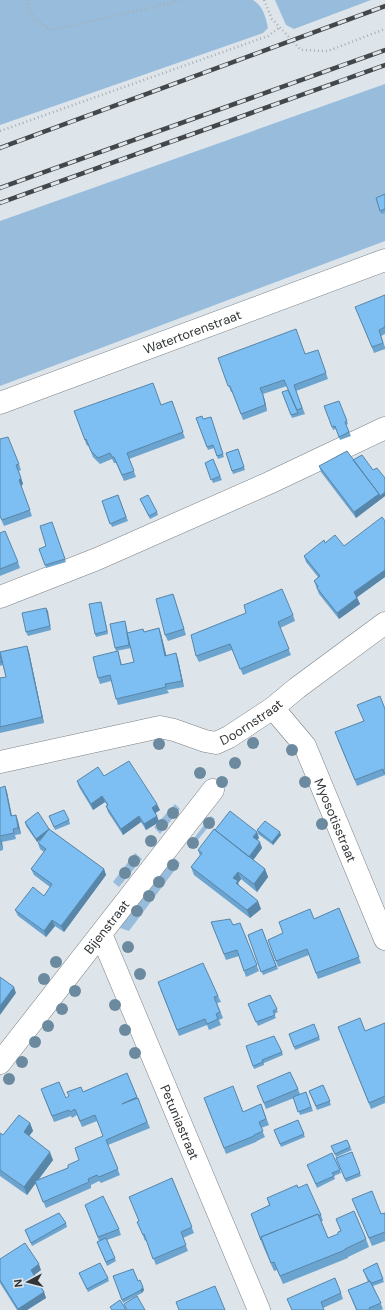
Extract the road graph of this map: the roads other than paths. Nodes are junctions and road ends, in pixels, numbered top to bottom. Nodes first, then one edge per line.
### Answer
1 (385, 260) edge
2 (0, 403) edge
3 (385, 428) edge
4 (0, 597) edge
5 (385, 622) edge
6 (274, 708) junction
7 (0, 762) edge
8 (213, 790) dead end
9 (101, 934) junction
10 (385, 940) edge
11 (0, 1063) edge
12 (259, 1310) edge

1 - 2 street, Watertorenstraat
3 - 4 street
5 - 6 street, Doornstraat
6 - 7 street, Doornstraat
6 - 10 street, Myosotisstraat
8 - 9 street, Bijenstraat
9 - 11 street, Bijenstraat
9 - 12 street, Petuniastraat

